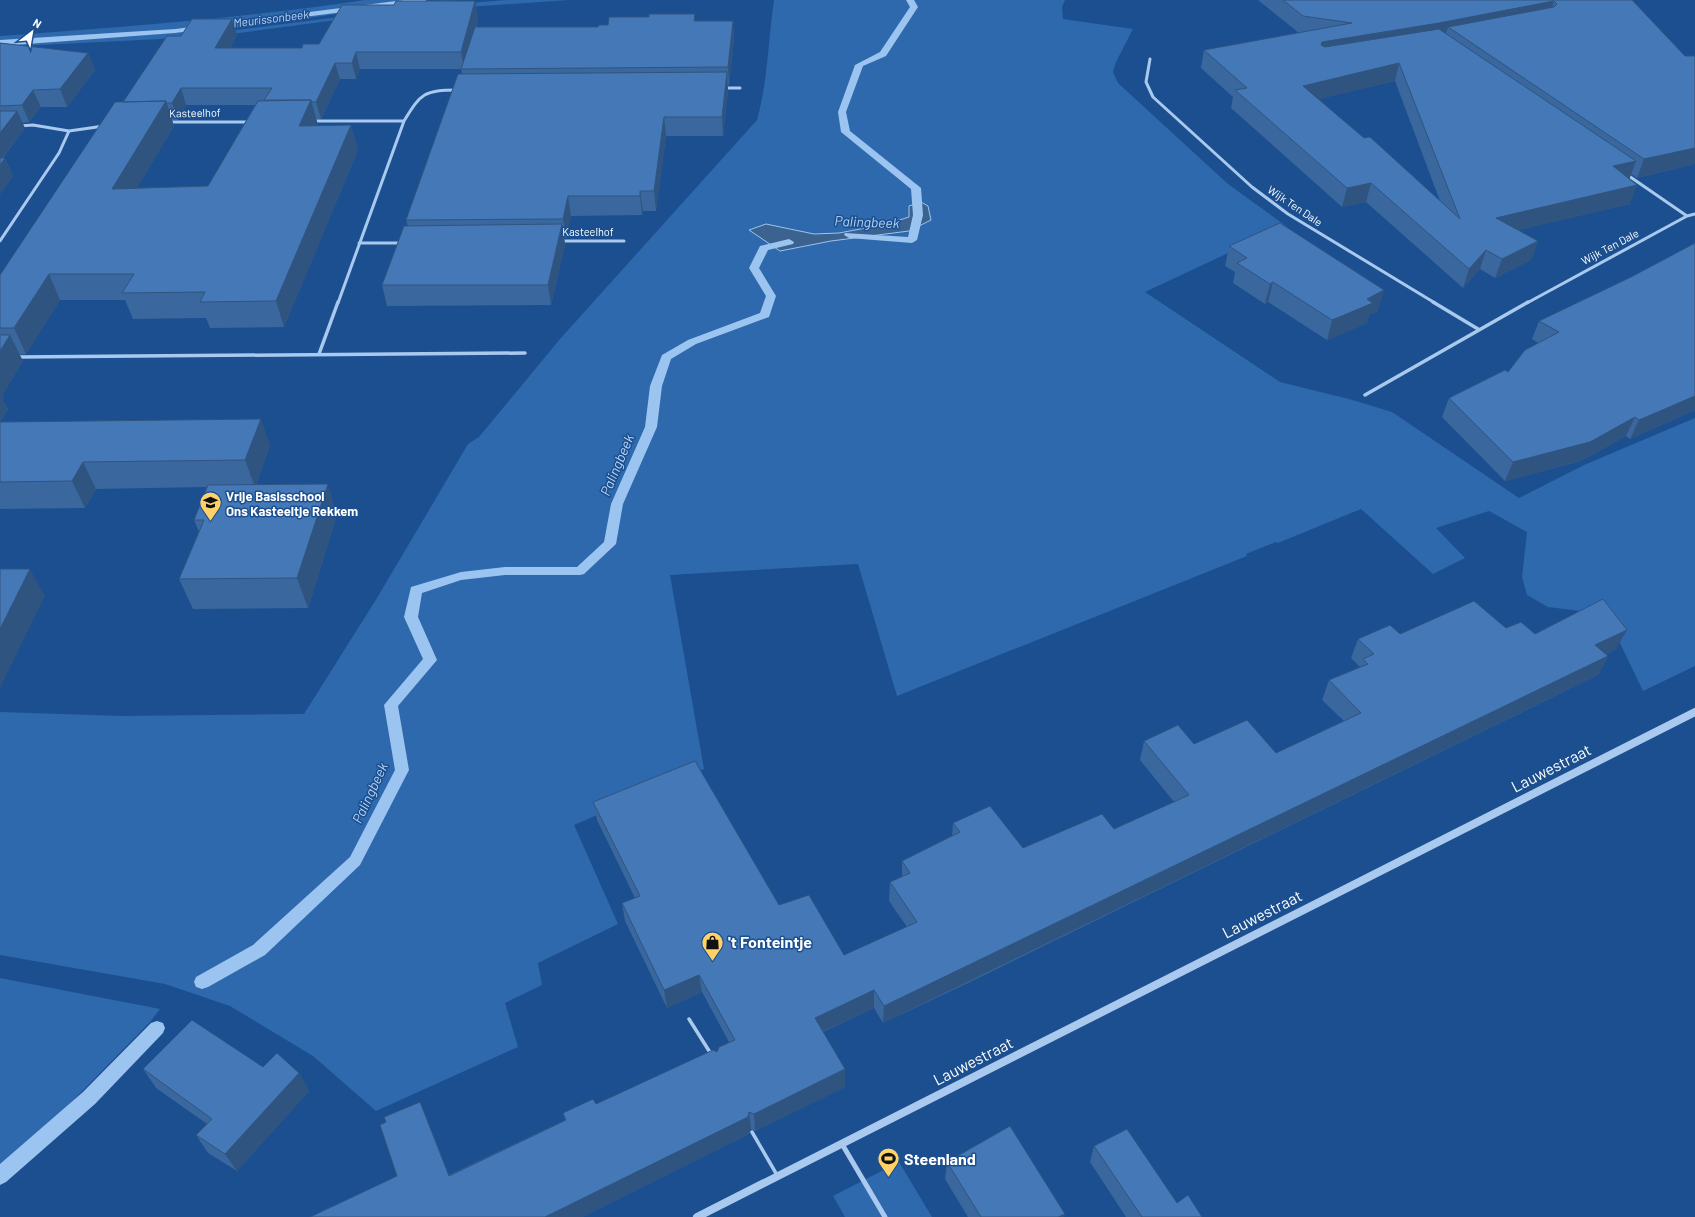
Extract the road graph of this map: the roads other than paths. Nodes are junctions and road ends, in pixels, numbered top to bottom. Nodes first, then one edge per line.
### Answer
1 (1150, 59) dead end
2 (717, 88) edge
3 (740, 88) dead end
4 (459, 90) edge
5 (306, 121) edge
6 (404, 121) junction
7 (161, 122) edge
8 (252, 122) edge
9 (111, 125) edge
10 (13, 126) edge
11 (70, 131) junction
12 (1622, 172) edge
13 (1695, 214) edge
14 (1687, 216) junction
15 (0, 241) edge
16 (624, 241) dead end
17 (554, 242) edge
18 (359, 243) junction
19 (406, 243) edge
20 (1478, 328) junction
21 (525, 353) dead end
22 (319, 354) junction
23 (8, 358) dead end
24 (1365, 395) dead end
25 (1695, 712) edge
26 (689, 1019) dead end
27 (714, 1059) edge
28 (752, 1132) edge
29 (842, 1144) junction
30 (778, 1177) junction
31 (697, 1217) edge
32 (885, 1217) edge

1 - 20 street, Wijk Ten Dale
2 - 3 street
4 - 6 street
5 - 6 street
6 - 18 street
7 - 8 street, Kasteelhof
9 - 11 street
10 - 11 street
11 - 15 street
12 - 14 street
13 - 14 street, Wijk Ten Dale
14 - 20 street, Wijk Ten Dale
16 - 17 street, Kasteelhof
18 - 19 street
18 - 22 street
20 - 24 street, Wijk Ten Dale
21 - 22 street
22 - 23 street
25 - 29 street, Lauwestraat
26 - 27 lane
28 - 30 lane
29 - 30 street, Lauwestraat
29 - 32 street
30 - 31 street, Lauwestraat

